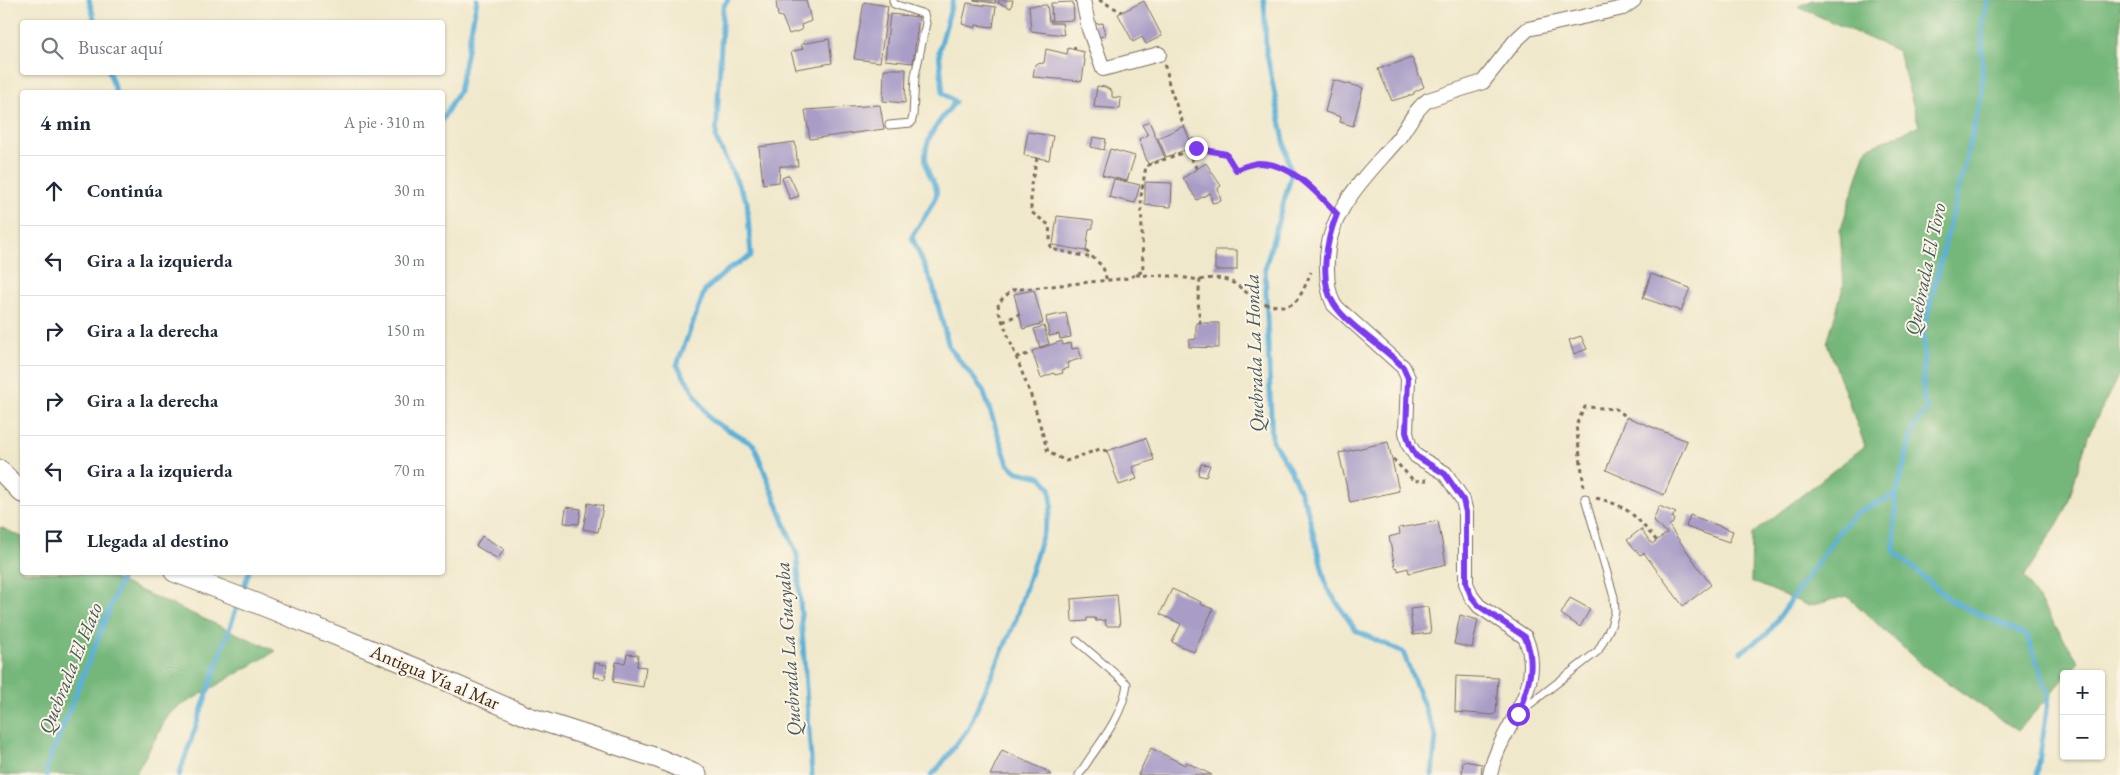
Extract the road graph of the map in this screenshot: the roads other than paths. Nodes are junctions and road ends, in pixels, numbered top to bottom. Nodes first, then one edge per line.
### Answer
1 (893, 0) edge
2 (1084, 0) edge
3 (1634, 0) edge
4 (1159, 54) road end
5 (889, 125) dead end
6 (0, 470) edge
7 (20, 491) edge
8 (1585, 498) road end
9 (182, 575) edge
10 (1077, 641) dead end
11 (1518, 714) junction
12 (697, 775) edge
13 (1079, 775) edge
14 (1490, 775) edge

1 - 5 lane
2 - 4 street
3 - 11 street
6 - 7 main road
8 - 11 lane
9 - 12 main road, Antigua Vía al Mar
10 - 13 lane
11 - 14 street

